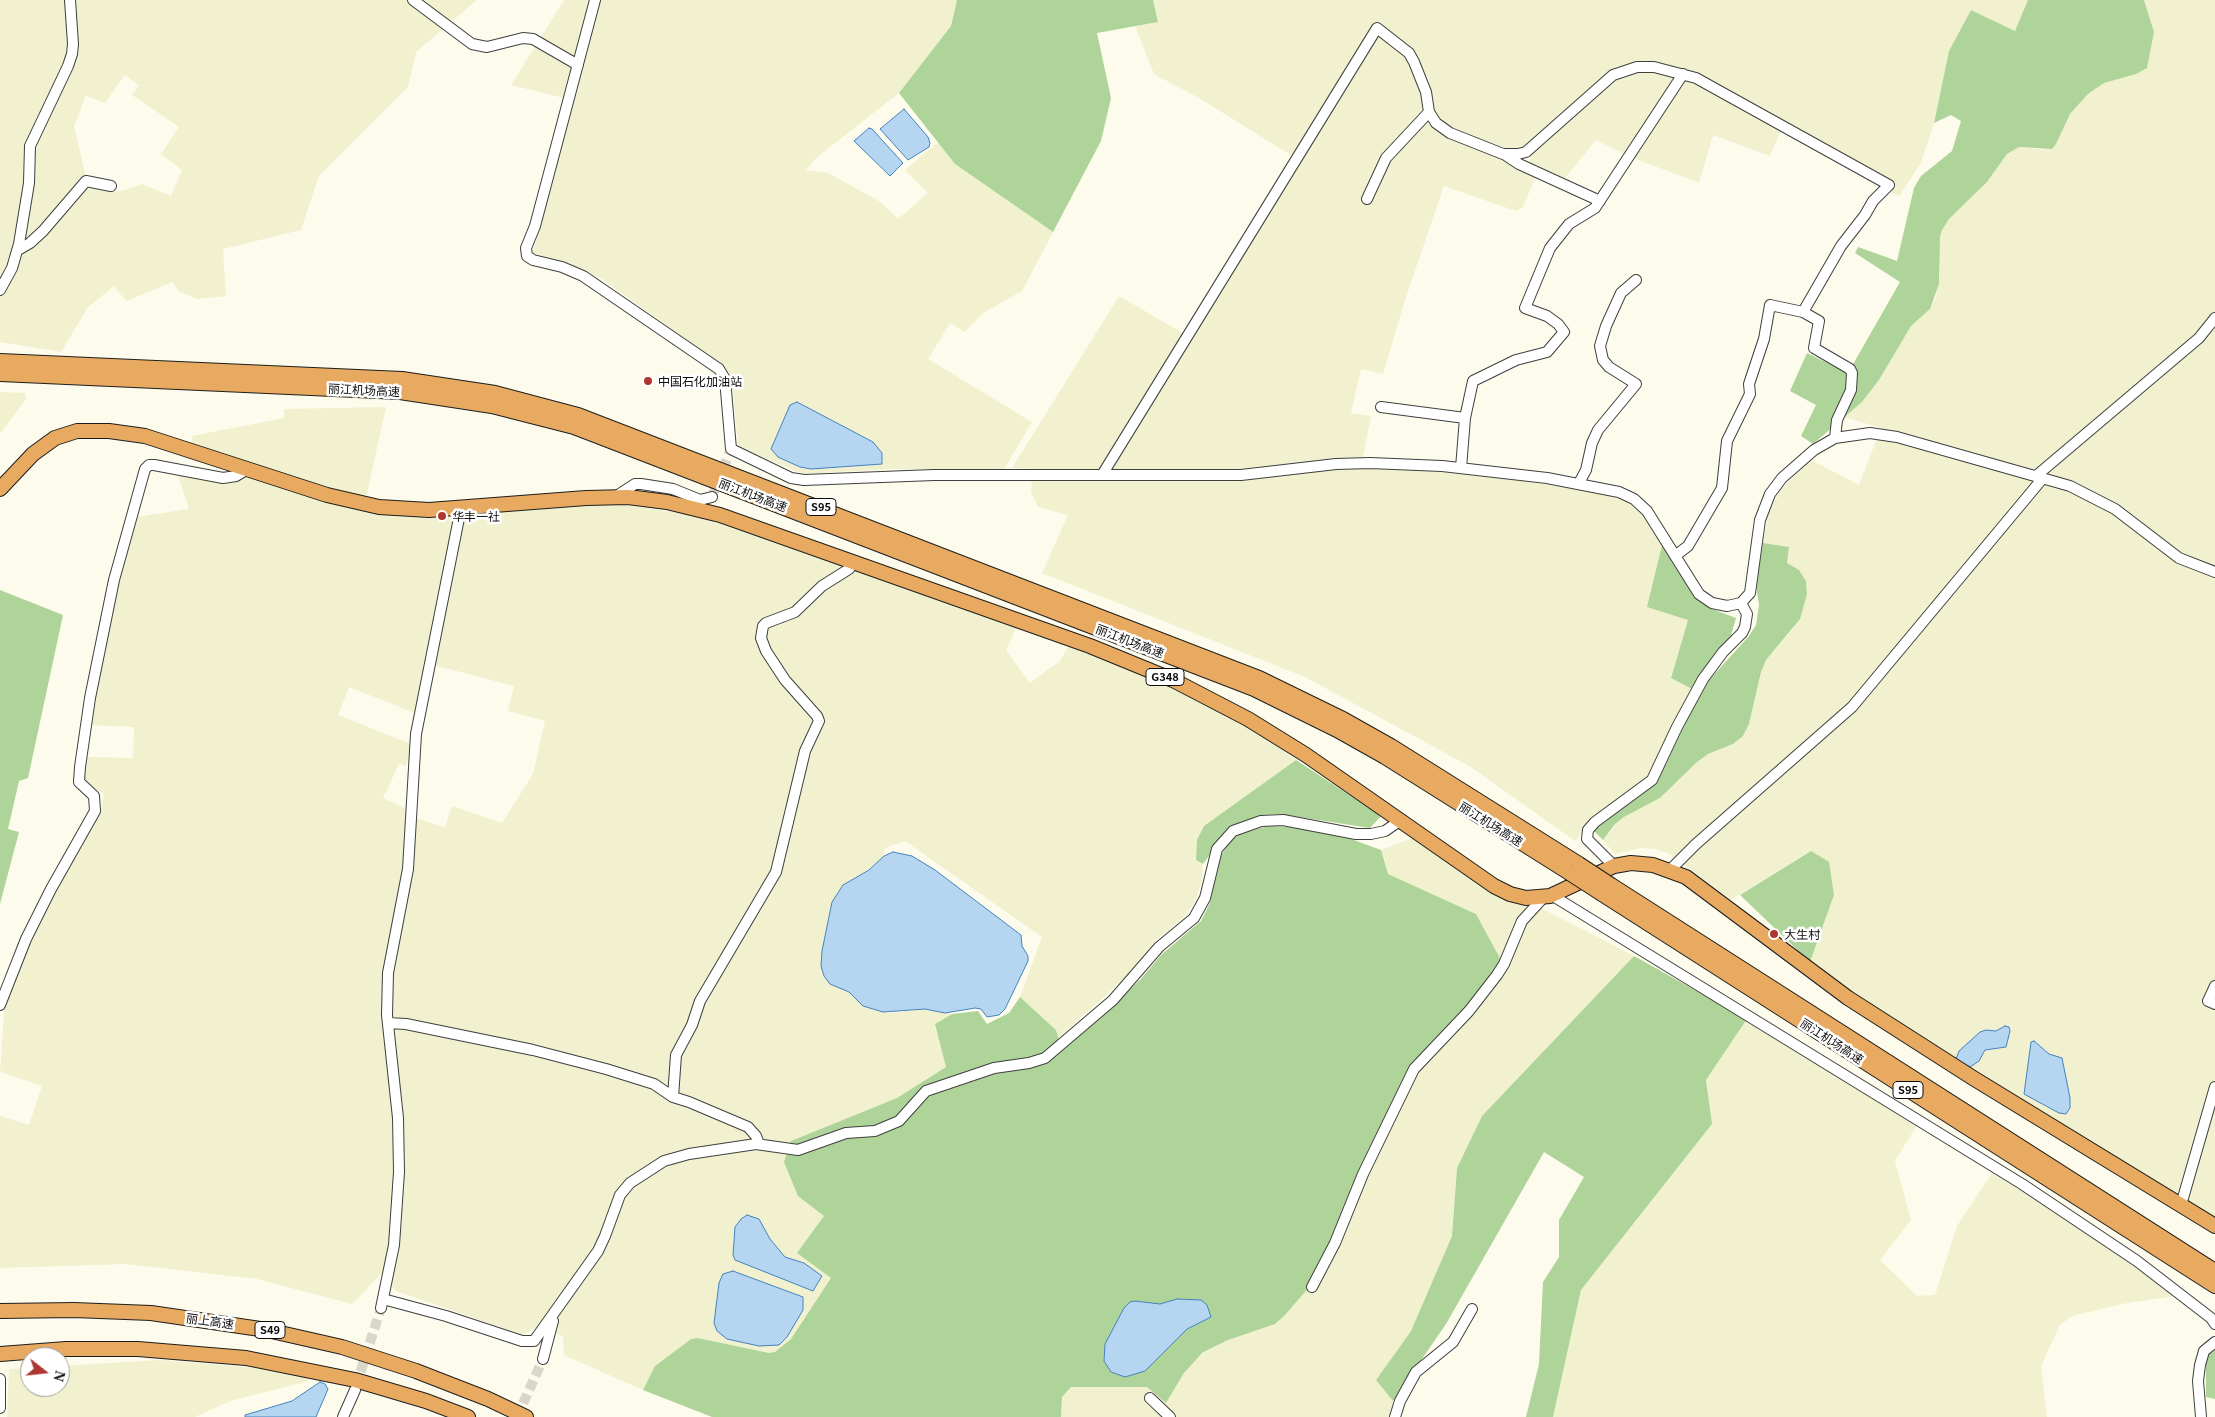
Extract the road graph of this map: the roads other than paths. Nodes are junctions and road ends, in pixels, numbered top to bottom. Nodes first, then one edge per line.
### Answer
1 (70, 0) edge
2 (413, 0) edge
3 (595, 0) edge
4 (578, 65) junction
5 (1683, 74) junction
6 (1429, 112) junction
7 (1503, 154) junction
8 (111, 186) dead end
9 (1367, 199) dead end
10 (1600, 201) junction
11 (18, 250) junction
12 (1636, 280) dead end
13 (0, 290) edge
14 (1803, 312) junction
15 (2215, 318) edge
16 (0, 361) edge
17 (0, 374) edge
18 (1381, 407) dead end
19 (1465, 418) junction
20 (1835, 438) junction
21 (1461, 468) junction
22 (248, 469) junction
23 (1102, 475) junction
24 (2040, 477) junction
25 (1579, 483) junction
26 (0, 489) edge
27 (614, 497) junction
28 (712, 497) dead end
29 (461, 508) junction
30 (1675, 556) junction
31 (853, 563) junction
32 (2215, 572) edge
33 (1741, 603) junction
34 (1401, 820) junction
35 (1614, 866) junction
36 (1574, 868) junction
37 (1670, 870) junction
38 (1606, 889) junction
39 (1548, 897) junction
40 (2215, 986) edge
41 (2215, 1004) edge
42 (0, 1006) edge
43 (388, 1023) junction
44 (2215, 1086) edge
45 (673, 1098) junction
46 (759, 1144) junction
47 (2181, 1205) junction
48 (2215, 1226) edge
49 (2215, 1270) edge
50 (2215, 1286) edge
51 (1312, 1287) dead end
52 (1472, 1309) dead end
53 (0, 1311) edge
54 (555, 1312) junction
55 (2215, 1324) edge
56 (2215, 1342) edge
57 (0, 1354) edge
58 (543, 1359) tunnel mouth
59 (1, 1383) edge
60 (355, 1390) tunnel mouth
61 (1150, 1398) dead end
62 (0, 1408) edge
63 (343, 1417) edge
64 (468, 1417) edge
65 (526, 1417) edge
66 (1170, 1417) edge
67 (1395, 1417) edge
68 (2201, 1417) edge

1 - 11 street
2 - 4 street
3 - 4 street
4 - 23 street
5 - 7 street
5 - 10 street
5 - 14 street
6 - 7 street
6 - 9 street
6 - 23 street
7 - 10 street
8 - 11 street
10 - 19 street
11 - 13 street
12 - 25 street
14 - 20 street
14 - 30 street
15 - 24 street
16 - 36 highway, 丽江机场高速 / S95
17 - 36 highway, 丽江机场高速 / S95
18 - 19 street
19 - 21 street
20 - 24 street
20 - 33 street
21 - 23 street
21 - 25 street
22 - 26 highway, G348
22 - 29 highway, G348
22 - 42 street
24 - 32 street
24 - 37 street
25 - 30 street
27 - 28 street
27 - 29 highway, G348
27 - 31 highway, G348
29 - 43 street
30 - 33 street
31 - 34 highway, G348
31 - 45 street
33 - 35 street
34 - 39 highway, G348
34 - 46 street
35 - 37 highway
35 - 39 highway
36 - 38 highway, 丽江机场高速 / S95, bridge
37 - 47 highway
38 - 49 highway, 丽江机场高速 / S95
38 - 50 highway, 丽江机场高速 / S95
39 - 51 street
39 - 55 street
40 - 41 street
43 - 45 street
43 - 54 street
44 - 47 street
45 - 46 street
46 - 54 street
47 - 48 highway
52 - 67 street
53 - 65 highway, 丽上高速 / S49
54 - 58 street
56 - 68 street
57 - 64 highway
59 - 62 street
60 - 63 street
61 - 66 street

